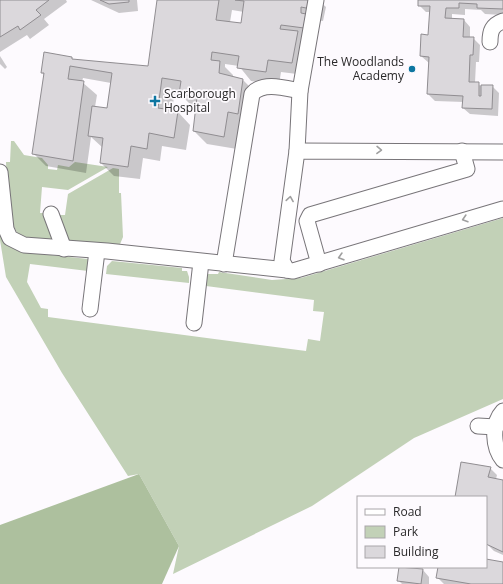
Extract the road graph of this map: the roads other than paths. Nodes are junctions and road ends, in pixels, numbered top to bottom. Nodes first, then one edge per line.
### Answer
1 (316, 0) edge
2 (503, 21) edge
3 (490, 42) dead end
4 (300, 91) junction
5 (297, 151) junction
6 (462, 151) junction
7 (503, 152) edge
8 (0, 172) edge
9 (503, 209) edge
10 (51, 214) dead end
11 (64, 249) junction
12 (97, 251) junction
13 (201, 262) junction
14 (224, 264) junction
15 (319, 264) junction
16 (287, 270) junction
17 (90, 309) dead end
18 (194, 323) dead end
19 (503, 412) edge
20 (478, 426) dead end
21 (496, 427) junction
22 (503, 460) edge

1 - 4 street
2 - 3 street
4 - 5 street
4 - 14 street
5 -> 6 street
16 -> 5 street
6 - 7 street
6 - 15 street
8 - 11 street
9 -> 15 street
10 - 11 street
11 - 12 street
12 - 13 street
12 - 17 street
13 - 14 street
13 - 18 street
14 - 16 street
15 - 16 street
19 - 21 street
20 - 21 street
21 - 22 street

